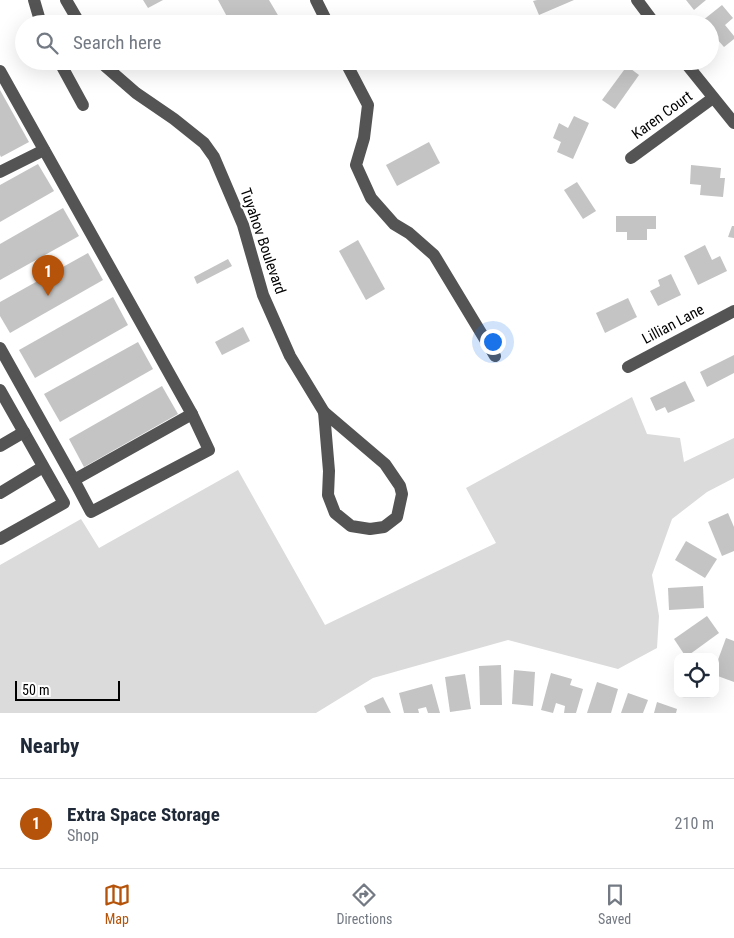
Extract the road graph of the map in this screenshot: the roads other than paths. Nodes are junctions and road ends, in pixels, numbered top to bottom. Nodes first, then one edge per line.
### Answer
1 (34, 0) edge
2 (66, 0) edge
3 (316, 0) edge
4 (636, 0) edge
5 (38, 15) edge
6 (75, 15) edge
7 (324, 15) edge
8 (648, 15) edge
9 (64, 70) edge
10 (110, 70) edge
11 (350, 70) edge
12 (691, 70) edge
13 (0, 71) edge
14 (713, 98) junction
15 (84, 105) dead end
16 (734, 123) edge
17 (44, 150) junction
18 (631, 158) dead end
19 (0, 172) edge
20 (734, 311) edge
21 (0, 348) edge
22 (495, 356) dead end
23 (628, 366) dead end
24 (0, 390) edge
25 (324, 412) junction
26 (192, 414) junction
27 (24, 432) junction
28 (0, 446) edge
29 (43, 467) junction
30 (74, 480) junction
31 (0, 493) edge
32 (0, 539) edge

1 - 5 street
2 - 6 street
3 - 7 street
4 - 8 street
9 - 15 street
10 - 25 street, Tuyahov Boulevard
11 - 22 street
12 - 14 street
13 - 17 street
14 - 16 street
14 - 18 street, Karen Court
17 - 19 street
17 - 26 street
20 - 23 street, Lillian Lane
21 - 30 street
24 - 27 street
25 - 25 street, Tuyahov Boulevard
26 - 30 street
26 - 30 street
27 - 28 street
27 - 29 street
29 - 31 street
29 - 32 street

